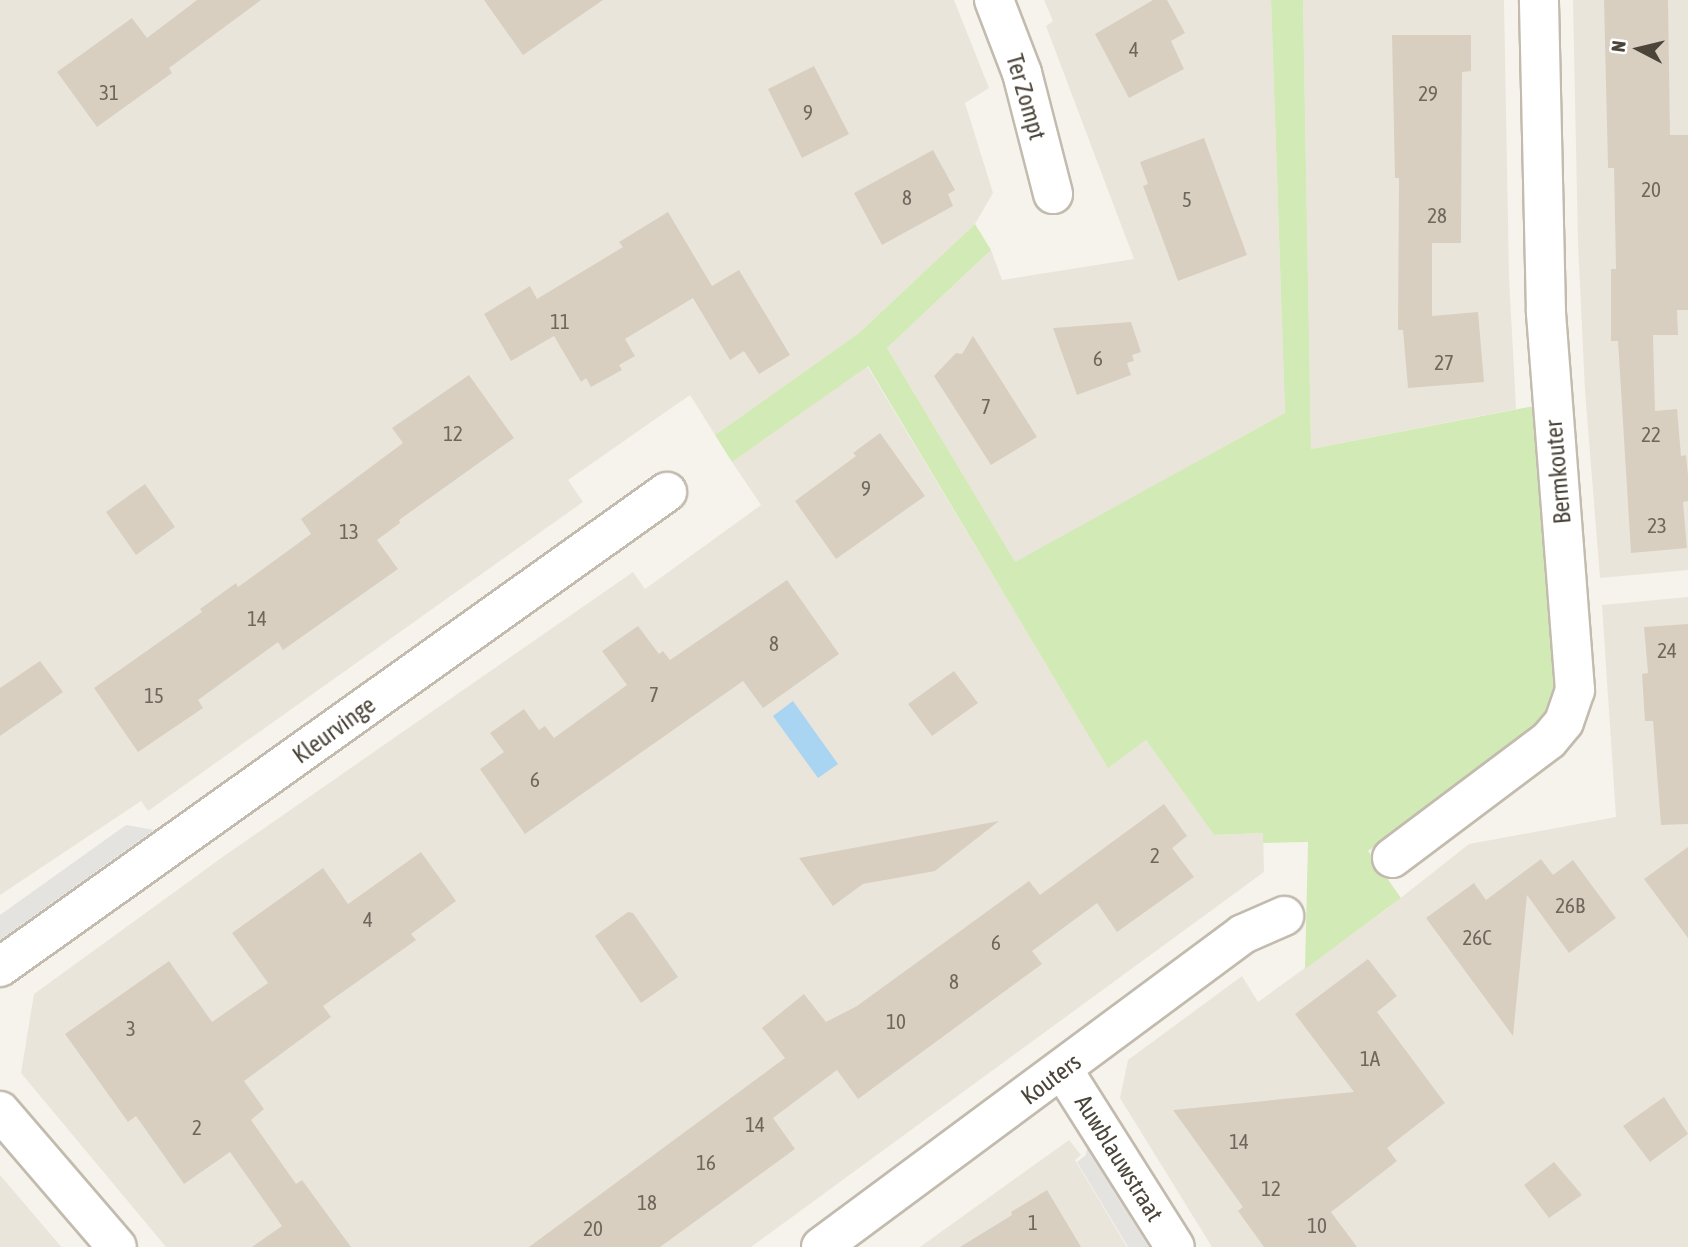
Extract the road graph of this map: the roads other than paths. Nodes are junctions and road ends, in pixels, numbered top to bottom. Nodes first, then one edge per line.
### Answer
1 (994, 0) edge
2 (1539, 0) edge
3 (1053, 194) dead end
4 (667, 492) dead end
5 (1392, 858) dead end
6 (1284, 916) dead end
7 (0, 967) edge
8 (1063, 1070) junction
9 (0, 1111) edge
10 (117, 1247) edge
11 (821, 1247) edge
12 (1175, 1247) edge

1 - 3 street, Ter Zompt
2 - 5 street, Bermkouter
4 - 7 street, Kleurvinge
6 - 8 street, Kouters
8 - 11 street, Kouters
8 - 12 street, Auwblauwstraat
9 - 10 street

